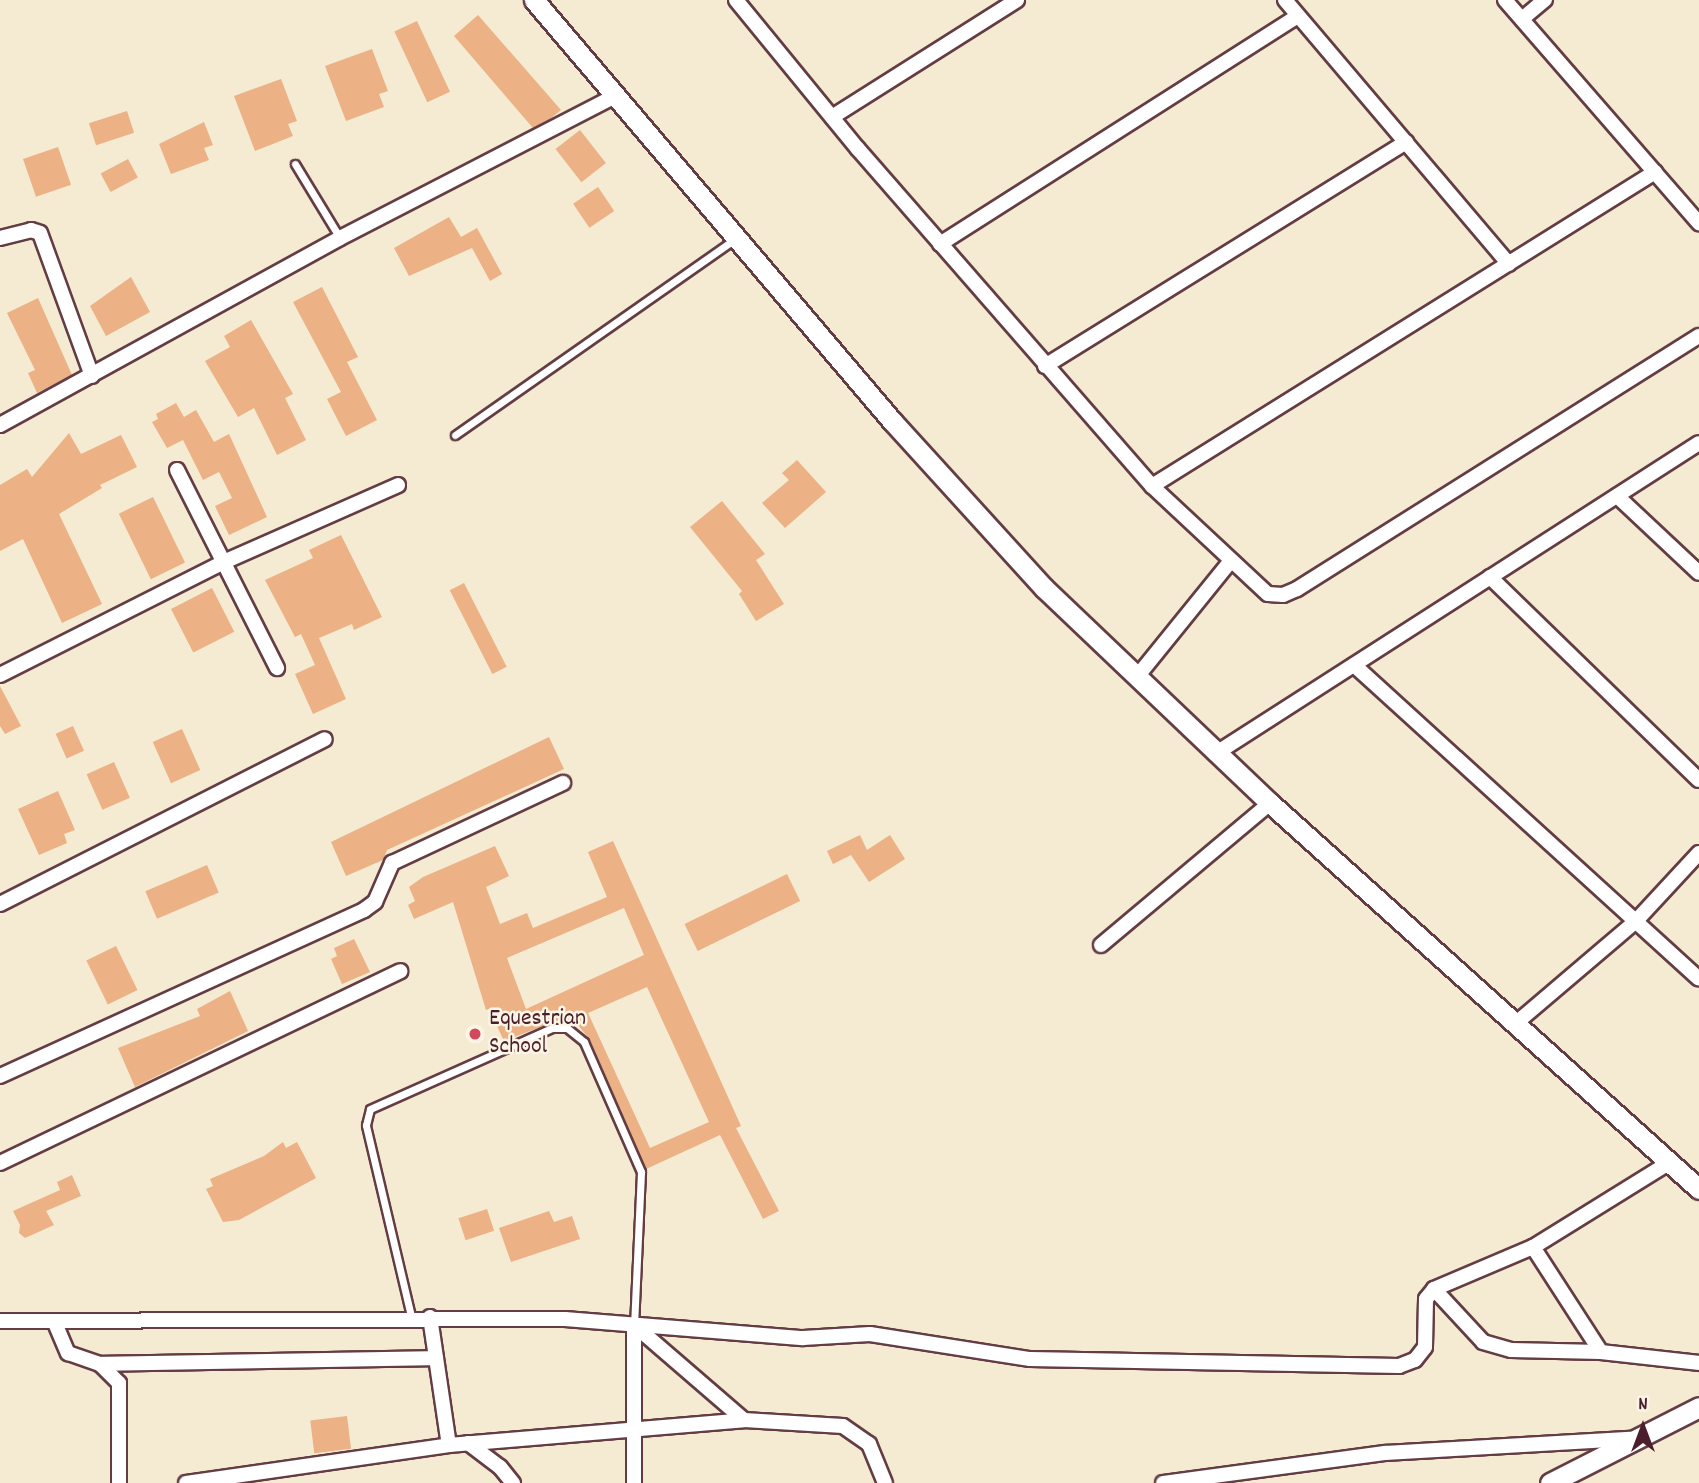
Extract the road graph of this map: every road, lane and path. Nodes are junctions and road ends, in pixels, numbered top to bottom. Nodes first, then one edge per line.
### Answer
1 (534, 0) edge
2 (736, 0) edge
3 (1017, 0) edge
4 (1285, 0) edge
5 (1505, 0) edge
6 (1545, 0) edge
7 (1298, 16) junction
8 (1522, 19) junction
9 (613, 97) junction
10 (832, 117) junction
11 (1406, 142) junction
12 (295, 163) dead end
13 (1654, 172) junction
14 (1699, 223) edge
15 (0, 238) edge
16 (340, 238) junction
17 (736, 239) junction
18 (940, 244) junction
19 (1509, 264) junction
20 (1699, 336) edge
21 (1045, 366) junction
22 (93, 376) junction
23 (0, 425) edge
24 (455, 435) dead end
25 (1699, 443) edge
26 (177, 470) dead end
27 (398, 485) dead end
28 (1152, 486) junction
29 (1617, 496) junction
30 (226, 561) junction
31 (1230, 562) junction
32 (1699, 573) edge
33 (1490, 577) junction
34 (1354, 665) junction
35 (277, 668) dead end
36 (1, 673) edge
37 (1136, 678) junction
38 (325, 739) dead end
39 (1215, 754) junction
40 (1699, 780) edge
41 (563, 783) dead end
42 (1270, 803) junction
43 (1699, 853) edge
44 (0, 904) edge
45 (1635, 922) junction
46 (1101, 945) dead end
47 (400, 971) dead end
48 (1699, 979) edge
49 (1516, 1024) junction
50 (0, 1076) edge
51 (1670, 1162) junction
52 (0, 1163) edge
53 (1699, 1189) edge
54 (1533, 1247) junction
55 (1434, 1289) junction
56 (411, 1316) junction
57 (430, 1317) junction
58 (0, 1321) edge
59 (55, 1323) junction
60 (635, 1325) junction
61 (1601, 1352) junction
62 (436, 1358) junction
63 (1699, 1363) edge
64 (100, 1364) junction
65 (1699, 1407) edge
66 (744, 1420) junction
67 (634, 1429) junction
68 (1631, 1439) junction
69 (467, 1443) junction
70 (449, 1445) junction
71 (119, 1483) edge
72 (186, 1483) edge
73 (513, 1483) edge
74 (634, 1483) edge
75 (885, 1483) edge
76 (1163, 1483) edge
77 (1550, 1483) edge

1 - 9 street
2 - 10 street
3 - 10 street
4 - 7 street
5 - 8 street
6 - 8 street
7 - 11 street
7 - 18 street
8 - 13 street
9 - 16 street
9 - 17 street
10 - 18 street
11 - 19 street
11 - 21 street
12 - 16 lane
13 - 14 street
13 - 19 street
15 - 22 street
16 - 22 street
17 - 24 lane
17 - 37 street
18 - 21 street
19 - 28 street
20 - 31 street
21 - 28 street
22 - 23 street
25 - 29 street
26 - 30 street
27 - 30 street
28 - 31 street
29 - 32 street
29 - 33 street
30 - 35 street
30 - 36 street
31 - 37 street
33 - 34 street
33 - 40 street
34 - 39 street
34 - 45 street
37 - 39 street
38 - 44 street
39 - 42 street
41 - 50 street
42 - 46 street
42 - 49 street
43 - 45 street
45 - 48 street
45 - 49 street
47 - 52 street
49 - 51 street
51 - 53 street
51 - 54 street
54 - 55 street
54 - 61 street
55 - 60 street
55 - 61 street
56 - 57 street
56 - 59 street
56 - 60 lane
57 - 60 street
57 - 62 street
58 - 59 street
59 - 64 street
60 - 66 street
60 - 67 street
61 - 63 street
62 - 64 street
62 - 70 street
64 - 71 street
65 - 68 street
66 - 67 street
66 - 75 street
67 - 69 street
67 - 74 street
68 - 76 street
68 - 77 street
69 - 70 street
69 - 73 street
70 - 72 street

